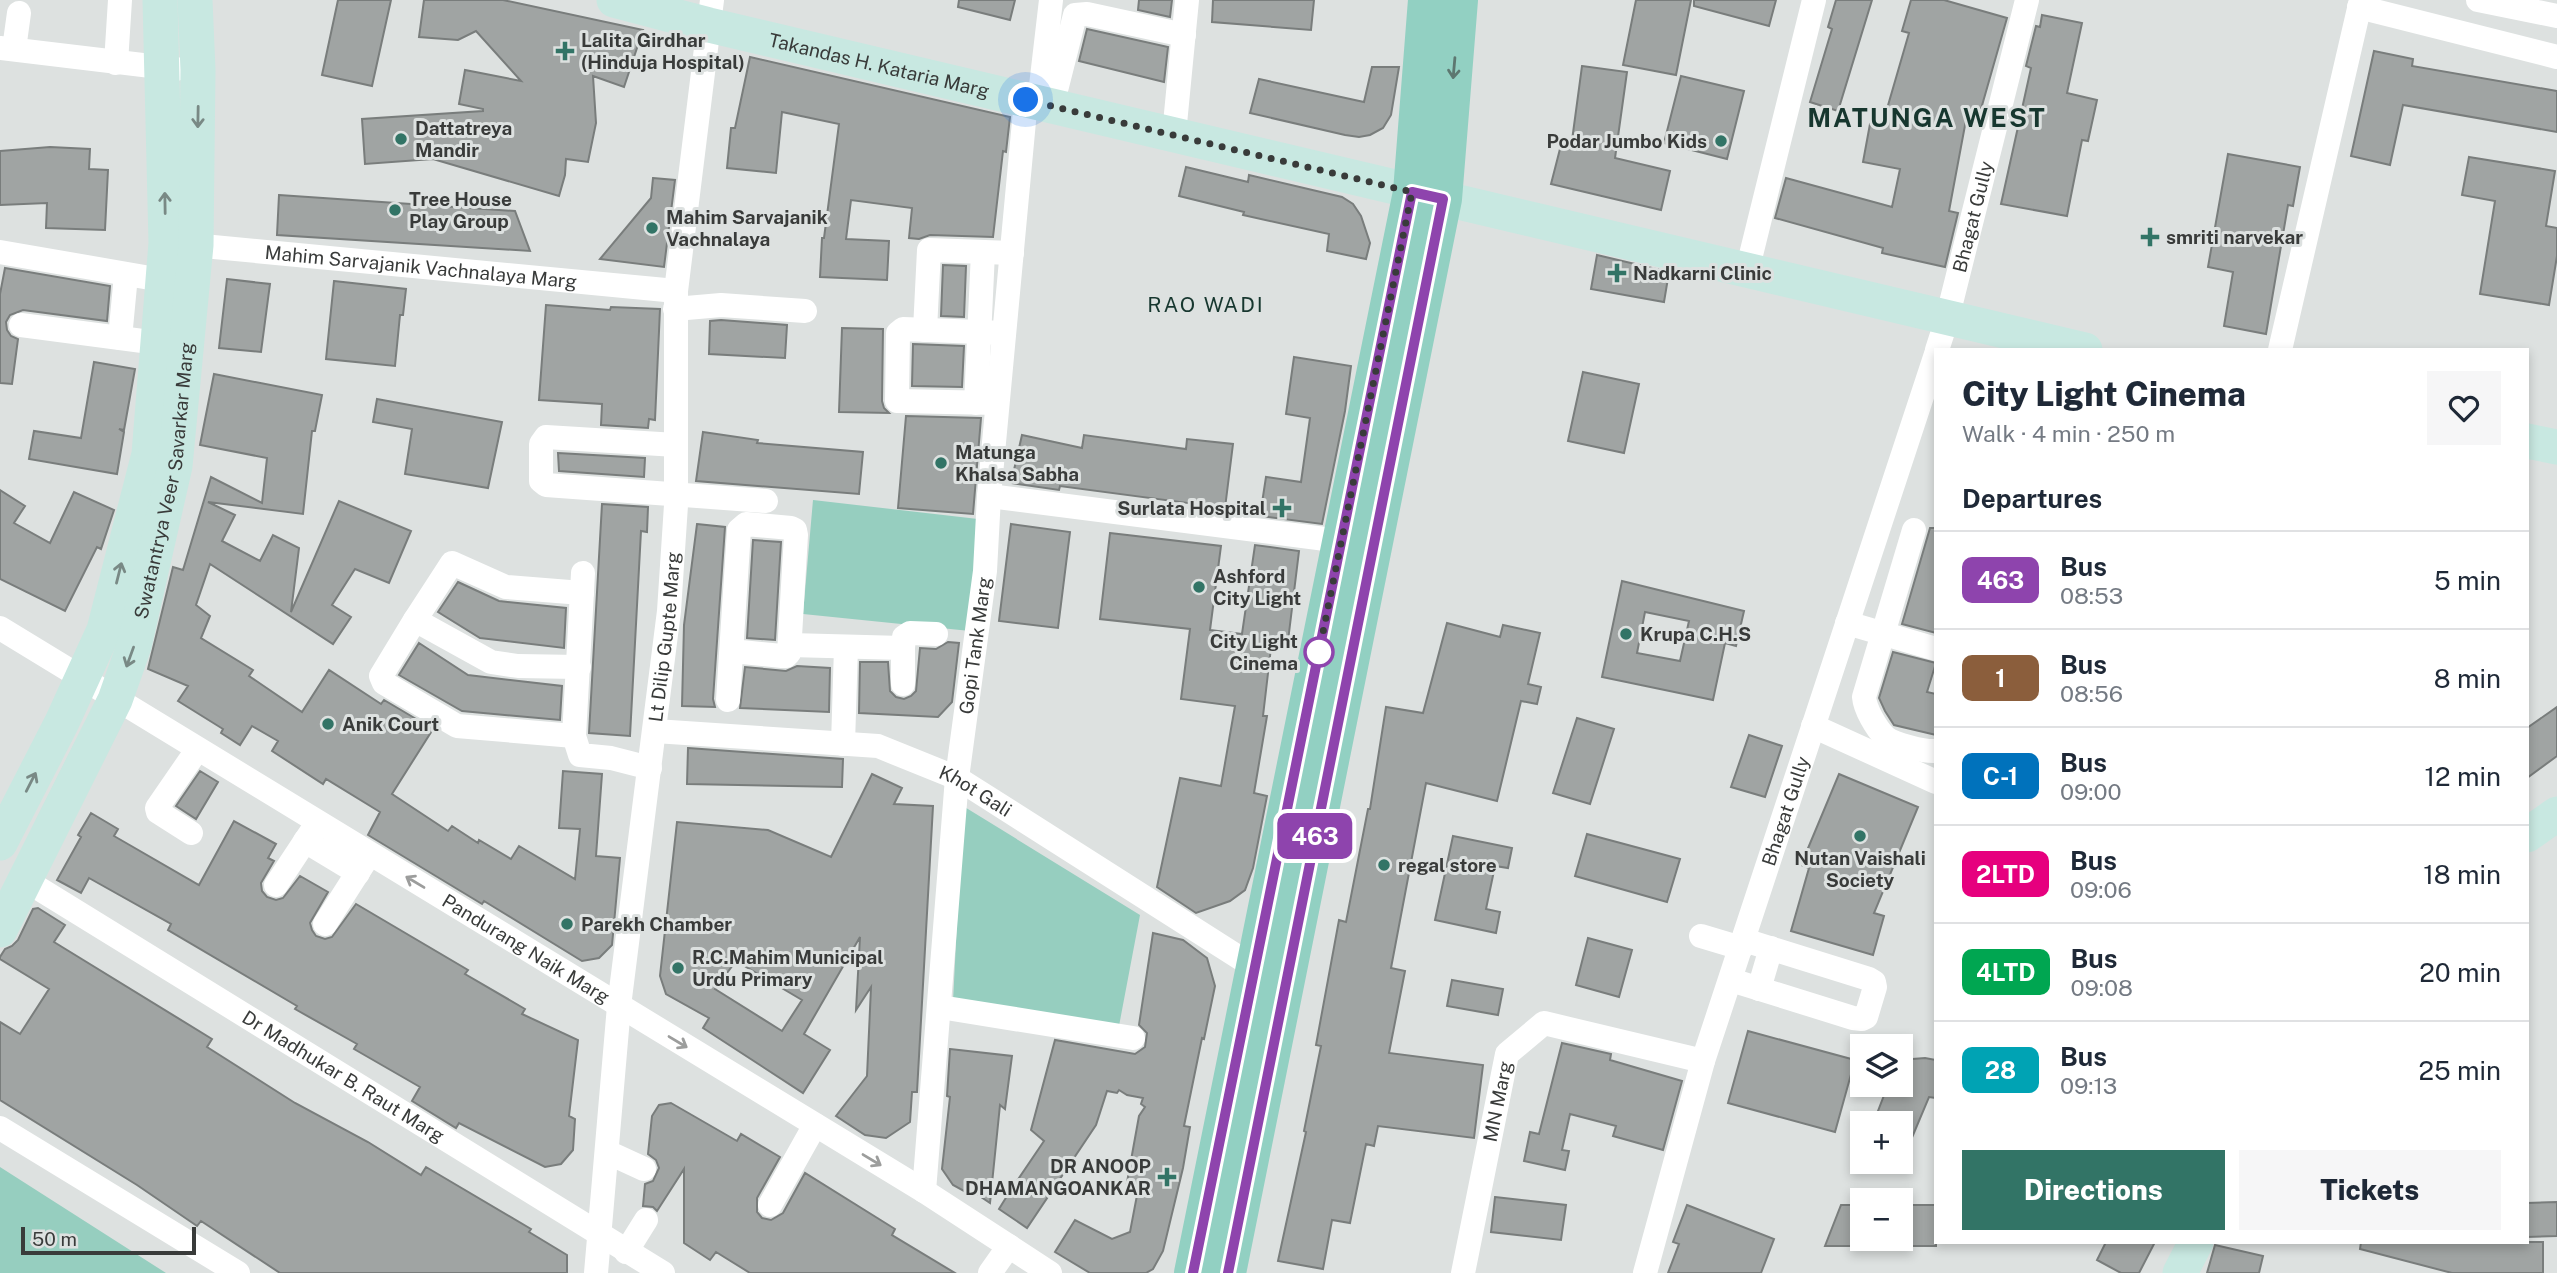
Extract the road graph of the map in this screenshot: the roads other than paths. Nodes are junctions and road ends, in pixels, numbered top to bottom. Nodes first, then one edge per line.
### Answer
1 (120, 0) edge
2 (160, 0) edge
3 (195, 0) edge
4 (614, 0) edge
5 (1051, 0) edge
6 (1187, 0) edge
7 (1427, 0) edge
8 (1459, 0) edge
9 (1814, 0) edge
10 (2477, 0) edge
11 (2027, 1) edge
12 (2360, 4) edge
13 (2533, 5) edge
14 (1127, 11) edge
15 (19, 13) dead end
16 (710, 13) edge
17 (2557, 16) edge
18 (1184, 35) junction
19 (7, 49) edge
20 (2557, 57) edge
21 (116, 63) junction
22 (163, 69) junction
23 (198, 71) junction
24 (1039, 103) junction
25 (1174, 134) junction
26 (1427, 196) junction
27 (181, 244) junction
28 (0, 252) edge
29 (983, 252) junction
30 (1012, 253) junction
31 (1747, 271) junction
32 (126, 275) junction
33 (177, 282) junction
34 (675, 300) junction
35 (804, 311) dead end
36 (21, 325) dead end
37 (925, 330) junction
38 (979, 332) junction
39 (1004, 333) junction
40 (120, 338) junction
41 (1940, 341) edge
42 (171, 345) junction
43 (2053, 348) edge
44 (2280, 348) edge
45 (1934, 359) edge
46 (987, 403) junction
47 (2529, 441) edge
48 (669, 444) junction
49 (2557, 447) edge
50 (669, 493) junction
51 (989, 496) junction
52 (766, 502) dead end
53 (1881, 520) junction
54 (1925, 533) edge
55 (1341, 541) junction
56 (415, 620) junction
57 (1847, 623) junction
58 (0, 628) edge
59 (936, 634) dead end
60 (1883, 634) junction
61 (790, 645) junction
62 (846, 647) junction
63 (903, 648) junction
64 (1934, 648) edge
65 (732, 651) junction
66 (579, 667) junction
67 (82, 679) junction
68 (903, 684) dead end
69 (115, 700) junction
70 (728, 700) dead end
71 (1813, 726) junction
72 (654, 731) junction
73 (574, 736) junction
74 (843, 744) junction
75 (197, 750) junction
76 (1934, 751) edge
77 (650, 768) junction
78 (957, 778) junction
79 (1934, 781) edge
80 (2557, 814) edge
81 (311, 832) junction
82 (191, 833) dead end
83 (2529, 834) edge
84 (0, 843) edge
85 (363, 864) junction
86 (25, 880) junction
87 (276, 885) dead end
88 (325, 924) dead end
89 (0, 930) edge
90 (1701, 936) dead end
91 (1742, 944) junction
92 (1771, 948) junction
93 (1254, 967) junction
94 (1731, 980) junction
95 (1759, 989) junction
96 (619, 1006) junction
97 (940, 1007) junction
98 (1133, 1038) dead end
99 (1703, 1061) junction
100 (815, 1125) junction
101 (0, 1128) edge
102 (607, 1152) junction
103 (644, 1169) dead end
104 (924, 1191) junction
105 (770, 1205) dead end
106 (646, 1220) dead end
107 (600, 1234) junction
108 (2195, 1244) edge
109 (1009, 1246) junction
110 (626, 1252) junction
111 (238, 1273) edge
112 (596, 1273) edge
113 (663, 1273) edge
114 (990, 1273) edge
115 (1049, 1273) edge
116 (1193, 1273) edge
117 (1227, 1273) edge
118 (1463, 1273) edge
119 (1645, 1273) edge
120 (2180, 1273) edge

1 - 21 street
2 - 22 main road, Swatantrya Veer Savarkar Marg
3 - 23 main road, Swatantrya Veer Savarkar Marg
4 - 16 main road, Takandas H. Kataria Marg
5 - 24 street
6 - 18 street
7 - 26 main road
8 -> 26 main road
9 - 31 street
10 - 13 street
11 - 41 street, Bhagat Gully
12 - 20 street
12 - 44 street
13 - 17 street
14 - 18 street
14 - 24 street
15 - 19 street
16 - 24 main road, Takandas H. Kataria Marg
16 - 34 street, Lt Dilip Gupte Marg
18 - 25 street
19 - 21 street
21 - 22 street
22 - 23 street
27 -> 22 main road, Swatantrya Veer Savarkar Marg
23 -> 27 main road, Swatantrya Veer Savarkar Marg
24 - 25 main road, Takandas H. Kataria Marg
24 - 30 street, Gopi Tank Marg
25 - 26 main road, Takandas H. Kataria Marg
26 - 31 main road, Takandas H. Kataria Marg
26 - 55 main road
26 - 117 main road
27 - 33 main road, Swatantrya Veer Savarkar Marg
27 - 34 street, Mahim Sarvajanik Vachnalaya Marg
28 - 32 street
29 - 30 street
29 - 37 street
29 - 38 street
30 - 39 street, Gopi Tank Marg
31 - 41 main road, Takandas H. Kataria Marg
32 - 33 street
32 - 40 street
33 - 42 main road, Swatantrya Veer Savarkar Marg
34 - 35 street, Mahim Sarvajanik Vachnalaya Marg
34 - 48 street, Lt Dilip Gupte Marg
36 - 40 street
37 - 38 street
37 - 46 street
38 - 39 street
38 - 46 street
39 - 46 street, Gopi Tank Marg
40 - 42 street
41 - 43 main road, Takandas H. Kataria Marg
67 -> 42 main road, Swatantrya Veer Savarkar Marg
42 -> 69 main road, Swatantrya Veer Savarkar Marg
45 - 53 street, Bhagat Gully
46 - 51 street, Gopi Tank Marg
47 - 49 main road
48 - 50 street, Lt Dilip Gupte Marg
48 - 50 street
50 - 52 street
50 - 72 street, Lt Dilip Gupte Marg
51 - 55 street
51 - 78 street, Gopi Tank Marg
53 - 54 street
53 - 57 street, Bhagat Gully
54 - 60 street
55 - 93 main road
56 - 66 street
56 - 66 street
56 - 73 street
57 - 60 street
57 - 71 street, Bhagat Gully
58 - 67 street, Pandurang Naik Marg
59 - 63 street
60 - 64 street
60 - 76 street
61 - 62 street
61 - 65 street
61 - 65 street
62 - 63 street
62 - 74 street
63 - 68 street
65 - 70 street
66 - 73 street
67 - 69 street, Pandurang Naik Marg
84 -> 67 main road, Swatantrya Veer Savarkar Marg
69 - 75 street, Pandurang Naik Marg
69 - 86 main road, Swatantrya Veer Savarkar Marg
71 - 79 street
71 - 91 street, Bhagat Gully
72 - 74 street, Khot Gali
72 - 77 street, Lt Dilip Gupte Marg
73 - 77 street
74 - 78 street, Khot Gali
75 - 81 street, Pandurang Naik Marg
75 - 82 street
77 - 96 street, Lt Dilip Gupte Marg
78 - 93 street, Khot Gali
78 - 97 street, Gopi Tank Marg
80 - 83 main road
81 - 85 street, Pandurang Naik Marg
81 - 87 street
85 - 88 street
96 -> 85 street, Pandurang Naik Marg
86 - 89 main road, Swatantrya Veer Savarkar Marg
86 - 107 street, Dr Madhukar B. Raut Marg
90 - 91 street
91 - 92 street
91 - 94 street, Bhagat Gully
92 - 95 street
92 - 95 street
93 - 116 main road
94 - 95 street
94 - 99 street, Bhagat Gully
96 -> 100 street, Pandurang Naik Marg
96 - 102 street, Lt Dilip Gupte Marg
97 - 98 street
97 - 104 street, Gopi Tank Marg
99 - 118 street, MN Marg
99 - 119 street, Bhagat Gully
100 -> 104 street, Pandurang Naik Marg
100 - 105 street
101 - 111 street
102 - 103 street
102 - 107 street, Lt Dilip Gupte Marg
104 - 109 street, Pandurang Naik Marg
106 - 110 street
107 - 110 street, Dr Madhukar B. Raut Marg
107 - 112 street, Lt Dilip Gupte Marg
108 - 120 main road
109 - 114 street
109 - 115 street, Pandurang Naik Marg
110 - 113 street, Dr Madhukar B. Raut Marg

